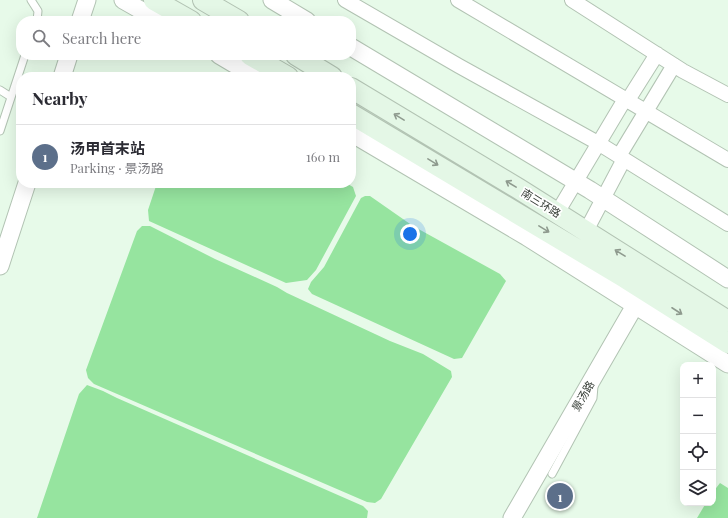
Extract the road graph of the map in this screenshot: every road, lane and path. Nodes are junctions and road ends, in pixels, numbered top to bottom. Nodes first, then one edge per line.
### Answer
1 (31, 0) edge
2 (87, 0) edge
3 (123, 0) edge
4 (154, 0) edge
5 (203, 0) edge
6 (272, 0) edge
7 (345, 0) edge
8 (458, 0) edge
9 (572, 0) edge
10 (38, 16) edge
11 (82, 16) edge
12 (151, 16) edge
13 (182, 16) edge
14 (230, 16) edge
15 (299, 16) edge
16 (356, 50) edge
17 (657, 54) junction
18 (23, 60) edge
19 (67, 60) edge
20 (227, 60) edge
21 (259, 60) edge
22 (304, 60) edge
23 (674, 65) junction
24 (20, 72) edge
25 (64, 72) edge
26 (248, 72) edge
27 (279, 72) edge
28 (324, 72) edge
29 (16, 84) edge
30 (0, 90) edge
31 (356, 91) edge
32 (728, 95) edge
33 (12, 97) junction
34 (627, 100) junction
35 (646, 111) junction
36 (356, 117) edge
37 (0, 131) edge
38 (356, 136) edge
39 (598, 143) junction
40 (622, 158) junction
41 (728, 160) edge
42 (576, 181) junction
43 (25, 188) edge
44 (603, 198) junction
45 (557, 213) junction
46 (728, 224) edge
47 (586, 231) junction
48 (0, 266) edge
49 (728, 279) edge
50 (644, 289) junction
51 (728, 321) edge
52 (728, 344) edge
53 (728, 364) edge
54 (595, 376) junction
55 (552, 474) dead end
56 (512, 518) edge

1 - 10 lane
2 - 11 street
3 - 12 street
4 - 13 main road
5 - 14 main road
6 - 15 street
7 - 39 street
8 - 34 street
9 - 17 street
16 - 42 street
17 - 23 street
17 - 34 street
18 - 24 lane
19 - 25 street
20 - 26 street
21 - 27 main road
22 - 28 main road
23 - 32 street
23 - 35 street
29 - 33 lane
30 - 33 lane
45 -> 31 main road, 南三环路
33 - 37 lane
34 - 35 street
34 - 39 street
35 - 40 street
35 - 41 street
36 -> 50 main road, 南三环路
38 - 50 street
39 - 40 street
39 - 42 street
40 - 44 street
40 - 46 street
42 - 44 street
42 - 45 street
43 - 48 street
44 - 47 street
44 - 49 street
45 - 47 main road, 南三环路
50 -> 47 main road, 南三环路
50 - 51 main road, 南三环路
50 -> 52 main road, 南三环路
50 - 53 street
50 - 54 street, 景汤路
54 - 55 lane
54 - 56 street, 景汤路

